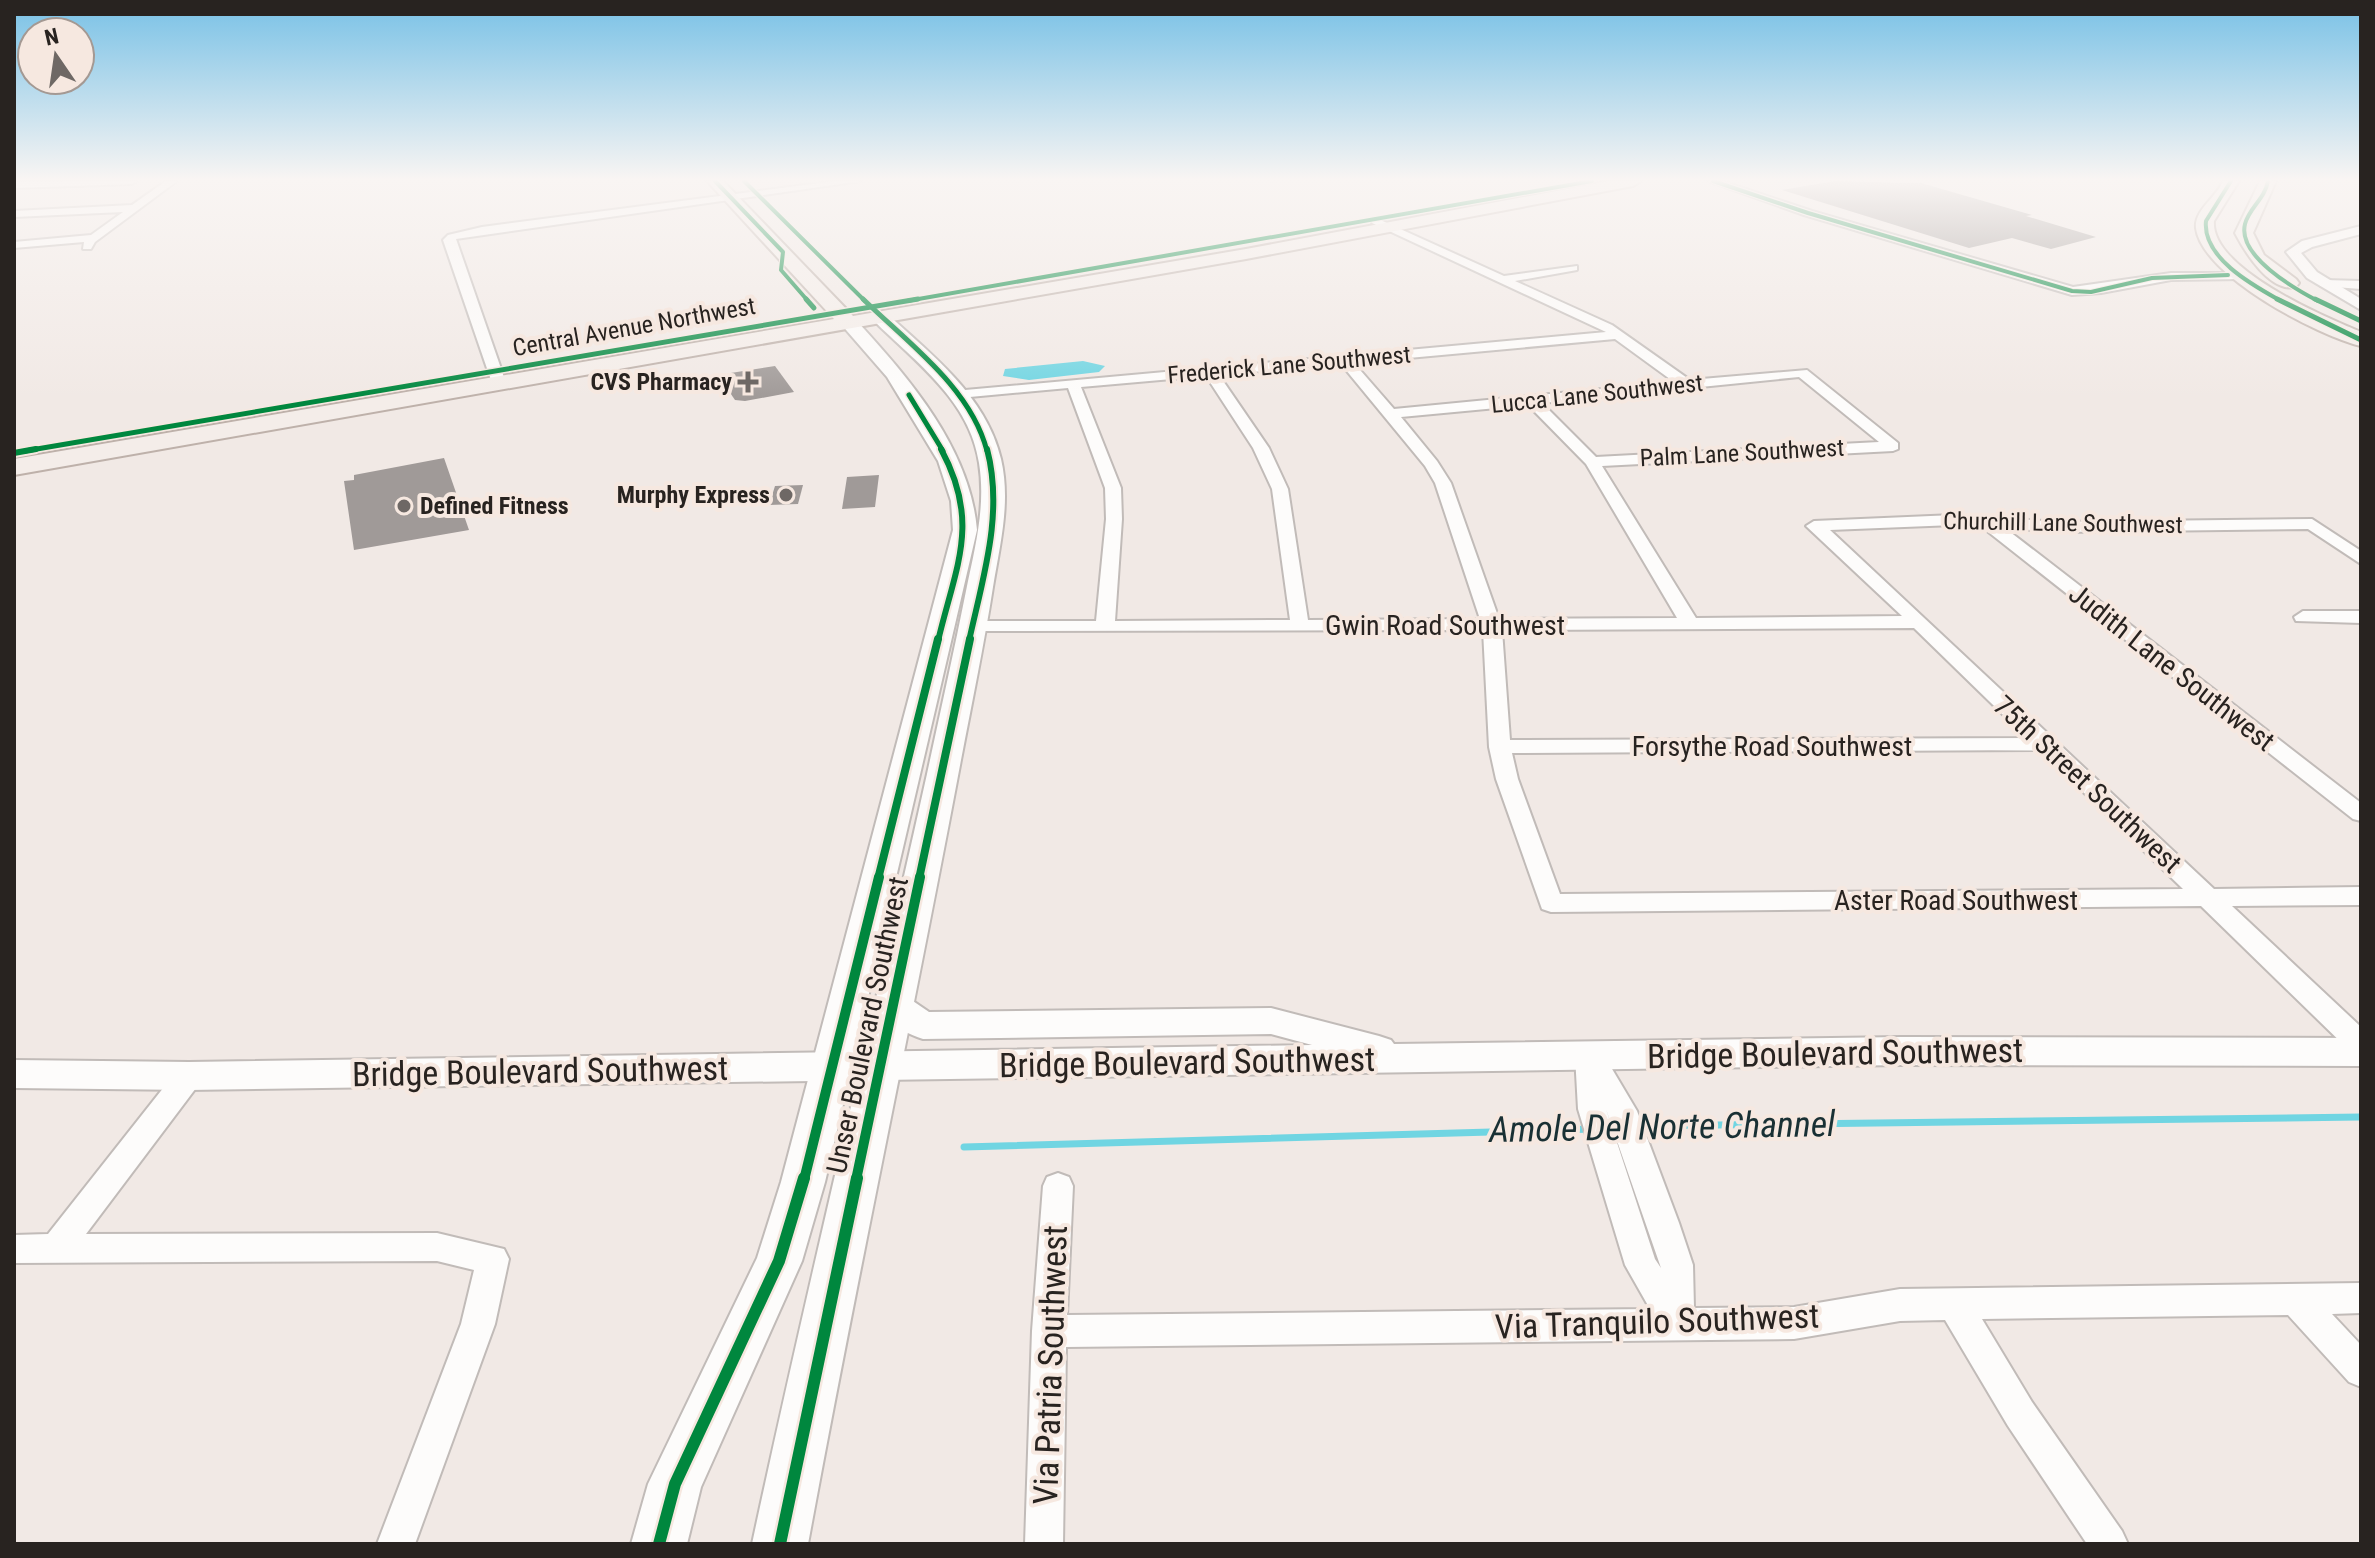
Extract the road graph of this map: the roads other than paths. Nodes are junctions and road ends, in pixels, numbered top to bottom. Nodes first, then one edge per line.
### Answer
1 (453, 254) edge
2 (783, 254) edge
3 (785, 254) edge
4 (816, 254) edge
5 (1212, 254) edge
6 (1449, 254) edge
7 (1946, 254) edge
8 (2219, 254) edge
9 (2255, 254) edge
10 (2293, 254) edge
11 (1573, 268) dead end
12 (1506, 279) junction
13 (2250, 281) junction
14 (2325, 284) junction
15 (2361, 285) edge
16 (2303, 293) junction
17 (2361, 305) edge
18 (875, 312) junction
19 (844, 318) junction
20 (789, 321) junction
21 (2361, 321) edge
22 (1619, 335) junction
23 (2361, 340) edge
24 (1345, 360) junction
25 (1210, 372) junction
26 (498, 377) junction
27 (1073, 384) junction
28 (1688, 385) junction
29 (959, 394) junction
30 (1531, 400) junction
31 (1392, 414) junction
32 (1893, 446) joint
33 (14, 453) edge
34 (1592, 462) junction
35 (14, 467) edge
36 (1984, 520) junction
37 (1814, 526) joint
38 (2361, 559) edge
39 (2303, 617) dead end
40 (2361, 617) edge
41 (1917, 622) junction
42 (1690, 623) junction
43 (1492, 625) junction
44 (1105, 626) junction
45 (1300, 626) junction
46 (973, 627) junction
47 (2045, 744) junction
48 (1500, 747) junction
49 (2361, 814) edge
50 (2361, 896) edge
51 (2209, 898) junction
52 (895, 1006) junction
53 (2361, 1044) edge
54 (2361, 1052) edge
55 (1589, 1055) junction
56 (1411, 1058) junction
57 (831, 1066) junction
58 (880, 1066) junction
59 (14, 1074) edge
60 (189, 1076) junction
61 (1058, 1186) dead end
62 (57, 1248) junction
63 (14, 1249) edge
64 (2295, 1298) junction
65 (2361, 1298) edge
66 (1954, 1304) junction
67 (1678, 1324) junction
68 (1049, 1331) junction
69 (2361, 1370) edge
70 (396, 1544) edge
71 (659, 1544) edge
72 (780, 1544) edge
73 (1044, 1544) edge
74 (2109, 1544) edge

1 - 26 street
2 - 20 main road
3 - 19 main road
4 - 18 main road
5 - 18 main road
6 - 12 street
7 - 13 street
8 - 13 main road
9 - 16 main road
10 - 14 street
11 - 12 street
12 - 22 street
13 - 16 main road
13 - 23 main road
14 - 15 street
14 - 17 street
16 - 21 main road
18 - 19 main road
18 - 29 main road, Unser Boulevard Southwest
19 - 20 main road, Central Avenue Northwest
19 - 26 main road
19 - 57 main road, Unser Boulevard Southwest
20 - 26 main road, Central Avenue Northwest
22 - 24 street, Frederick Lane Southwest
22 - 28 street
24 - 25 street, Frederick Lane Southwest
24 - 31 street
25 - 27 street, Frederick Lane Southwest
25 - 45 street
26 - 33 main road, Central Avenue Northwest
26 - 35 main road
27 - 29 street, Frederick Lane Southwest
27 - 44 street
28 - 30 street, Lucca Lane Southwest
28 - 32 street, Lucca Lane Southwest
29 - 46 main road, Unser Boulevard Southwest
30 - 31 street, Lucca Lane Southwest
30 - 34 street
31 - 43 street
32 - 34 street, Palm Lane Southwest
34 - 42 street
36 - 37 street, Churchill Lane Southwest
36 - 38 street, Churchill Lane Southwest
36 - 49 street, Judith Lane Southwest
37 - 41 street, 75th Street Southwest
39 - 40 street
41 - 42 street, Gwin Road Southwest
41 - 47 street, 75th Street Southwest
42 - 43 street, Gwin Road Southwest
43 - 45 street, Gwin Road Southwest
43 - 48 street
44 - 45 street, Gwin Road Southwest
44 - 46 street, Gwin Road Southwest
46 - 52 main road, Unser Boulevard Southwest
47 - 48 street, Forsythe Road Southwest
47 - 51 street, 75th Street Southwest
48 - 51 street, Aster Road Southwest
50 - 51 street, Aster Road Southwest
51 - 53 street, 75th Street Southwest
52 - 56 street
52 - 58 main road, Unser Boulevard Southwest
54 - 55 street, Bridge Boulevard Southwest
55 - 56 street, Bridge Boulevard Southwest
55 - 67 street
55 - 67 street
56 - 58 street, Bridge Boulevard Southwest
57 - 58 street, Bridge Boulevard Southwest
57 - 60 street, Bridge Boulevard Southwest
57 - 71 main road, Unser Boulevard Southwest
58 - 72 main road, Unser Boulevard Southwest
59 - 60 street, Bridge Boulevard Southwest
60 - 62 street
61 - 68 street, Via Patria Southwest
62 - 63 street
62 - 70 street
64 - 65 street, Via Tranquilo Southwest
64 - 66 street, Via Tranquilo Southwest
64 - 69 street
66 - 67 street, Via Tranquilo Southwest
66 - 74 street
67 - 68 street, Via Tranquilo Southwest
68 - 73 street, Via Patria Southwest

